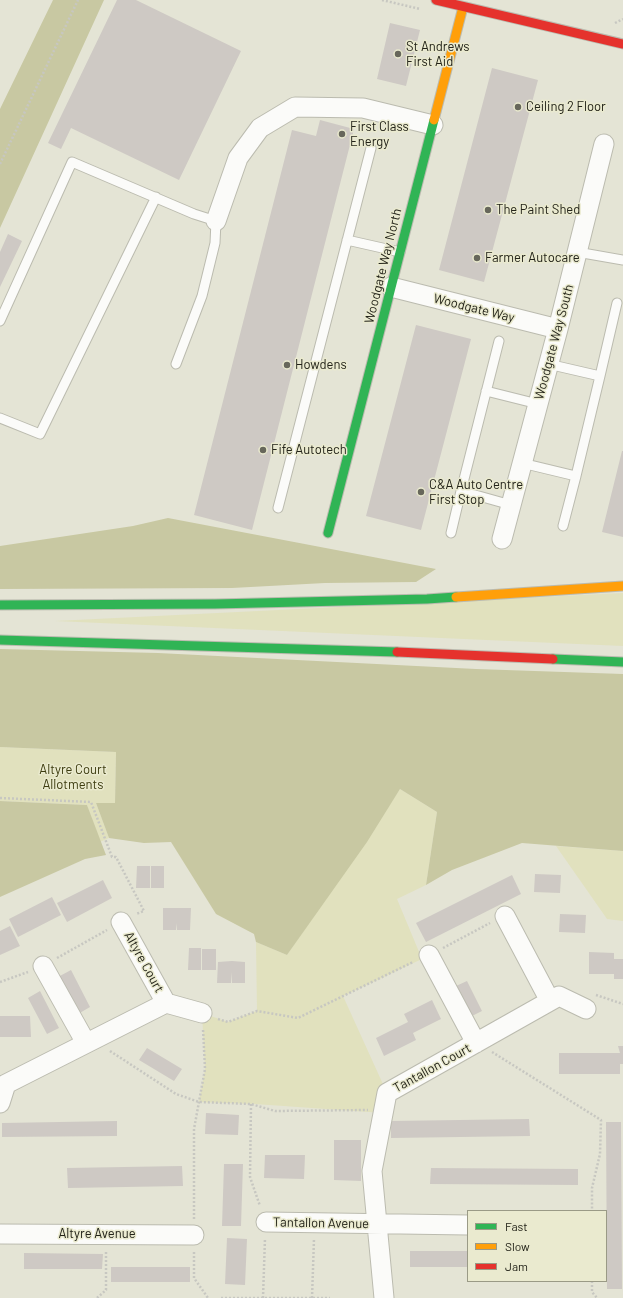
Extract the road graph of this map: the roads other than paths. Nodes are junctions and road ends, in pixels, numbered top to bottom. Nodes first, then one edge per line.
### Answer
1 (436, 0) edge
2 (463, 7) junction
3 (623, 44) edge
4 (433, 125) junction
5 (604, 144) dead end
6 (371, 148) dead end
7 (156, 197) junction
8 (216, 221) junction
9 (347, 240) junction
10 (400, 252) junction
11 (577, 252) junction
12 (623, 260) edge
13 (391, 287) junction
14 (617, 303) dead end
15 (0, 321) edge
16 (558, 329) junction
17 (499, 341) dead end
18 (176, 364) dead end
19 (548, 364) junction
20 (600, 376) junction
21 (486, 391) junction
22 (538, 404) junction
23 (0, 418) edge
24 (522, 463) junction
25 (576, 476) junction
26 (461, 491) junction
27 (511, 505) junction
28 (278, 508) dead end
29 (563, 526) dead end
30 (328, 533) dead end
31 (451, 533) dead end
32 (502, 539) dead end
33 (623, 586) edge
34 (0, 605) edge
35 (0, 640) edge
36 (623, 662) edge
37 (505, 916) road end
38 (121, 922) road end
39 (429, 955) road end
40 (43, 966) road end
41 (550, 1001) junction
42 (166, 1003) junction
43 (586, 1009) dead end
44 (202, 1013) road end
45 (89, 1041) junction
46 (476, 1043) junction
47 (386, 1101) joint
48 (0, 1103) edge
49 (266, 1222) road end
50 (377, 1223) junction
51 (467, 1225) edge
52 (0, 1234) edge
53 (194, 1234) road end
54 (384, 1298) edge

1 - 2 main road
2 - 3 main road
2 - 4 main road, Woodgate Way North
4 - 8 street
4 - 10 main road, Woodgate Way North
5 - 11 street, Woodgate Way South
6 - 9 lane
7 - 8 lane
7 - 15 lane
7 - 23 lane
8 - 18 lane
9 - 10 lane
9 - 28 lane
10 - 13 main road, Woodgate Way North
11 - 12 lane
11 - 16 street, Woodgate Way South
13 - 16 street, Woodgate Way
13 - 30 main road, Woodgate Way North
14 - 20 lane
16 - 19 street, Woodgate Way South
17 - 21 lane
19 - 20 lane
19 - 22 street, Woodgate Way South
20 - 25 lane
21 - 22 lane
21 - 26 lane
22 - 24 street, Woodgate Way South
24 - 25 lane
24 - 27 street, Woodgate Way South
25 - 29 lane
26 - 27 lane
26 - 31 lane
27 - 32 street, Woodgate Way South
33 - 34 main road
35 - 36 main road
37 - 41 street
38 - 42 street, Altyre Court
39 - 46 street, Tantallon Court
40 - 45 street
41 - 43 street, Tantallon Court
41 - 46 street, Tantallon Court
42 - 44 street, Altyre Court
42 - 45 street, Altyre Court
45 - 48 street, Altyre Court
46 - 47 street, Tantallon Court
47 - 50 street, Tantallon Avenue
49 - 50 street, Tantallon Avenue
50 - 51 street, Tantallon Avenue
50 - 54 street, Tantallon Avenue
52 - 53 street, Altyre Avenue

